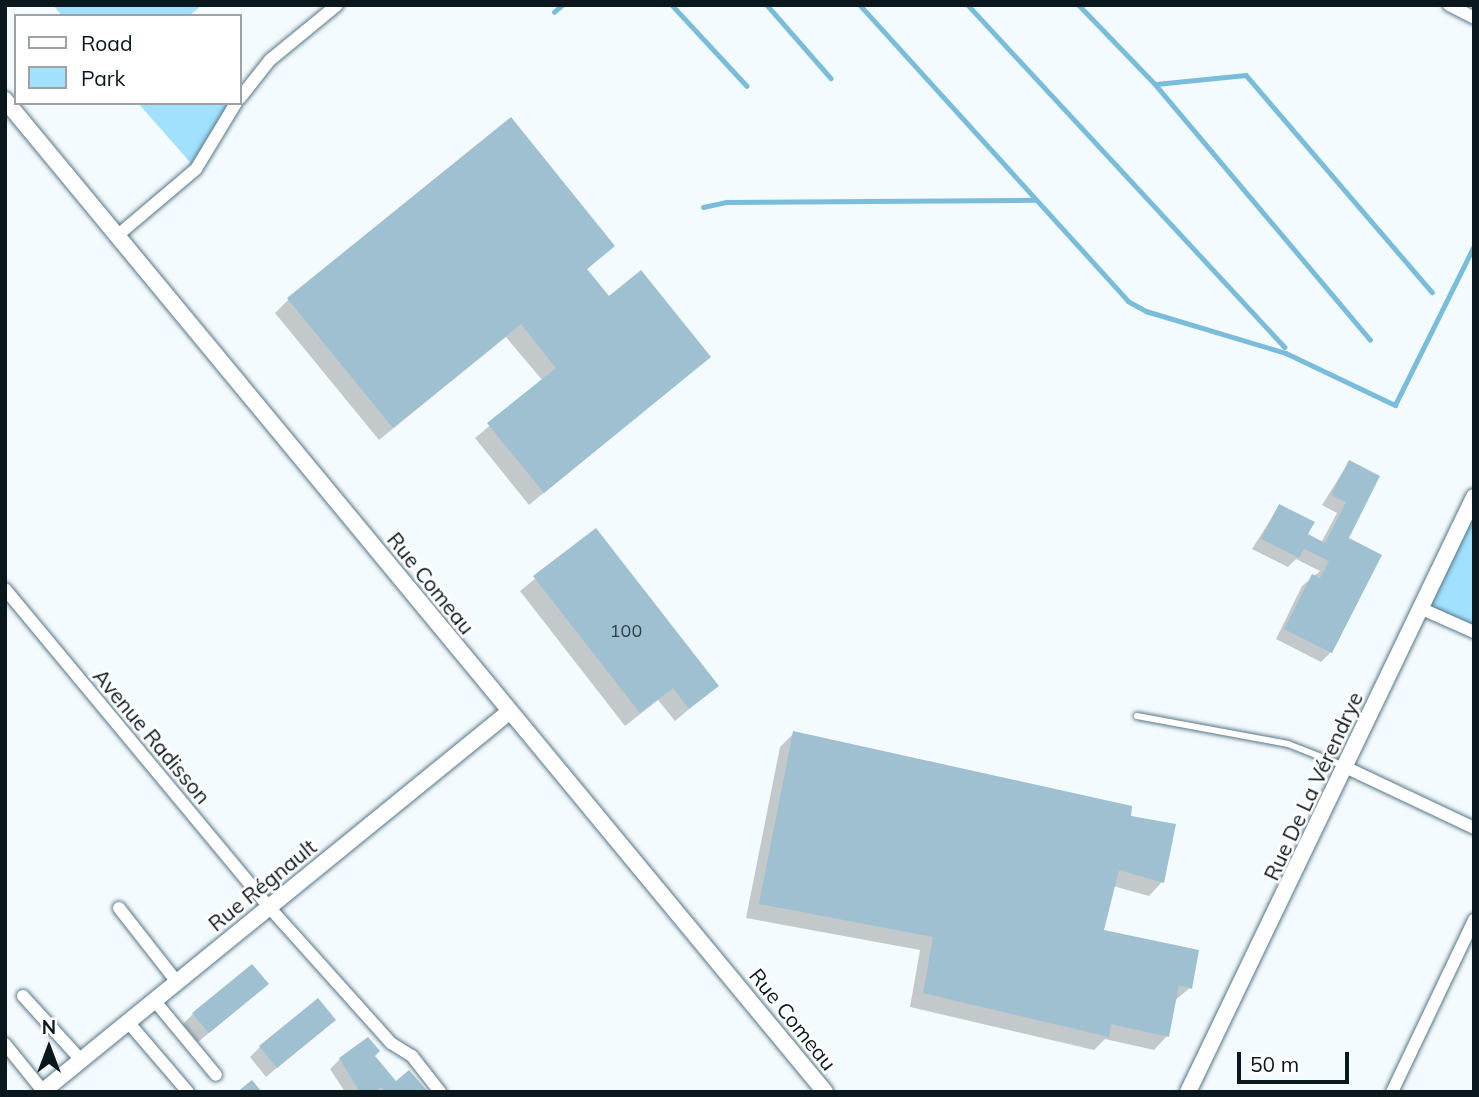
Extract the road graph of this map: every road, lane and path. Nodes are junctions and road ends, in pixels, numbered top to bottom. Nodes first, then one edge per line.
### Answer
1 (337, 5) edge
2 (1448, 5) edge
3 (1474, 18) edge
4 (242, 93) edge
5 (5, 100) edge
6 (234, 105) edge
7 (118, 235) junction
8 (1474, 497) edge
9 (5, 589) edge
10 (1422, 609) junction
11 (1474, 632) edge
12 (509, 712) junction
13 (1138, 716) dead end
14 (1345, 767) junction
15 (1474, 828) edge
16 (269, 907) junction
17 (119, 908) dead end
18 (1474, 920) edge
19 (177, 982) junction
20 (23, 996) dead end
21 (154, 1000) junction
22 (128, 1022) junction
23 (5, 1044) edge
24 (81, 1060) junction
25 (216, 1075) dead end
26 (42, 1091) edge
27 (188, 1092) edge
28 (440, 1092) edge
29 (825, 1092) edge
30 (1188, 1092) edge
31 (1392, 1092) edge

1 - 4 street
2 - 3 street
5 - 7 street, Rue Comeau
6 - 7 street
7 - 12 street, Rue Comeau
8 - 10 street, Rue De La Vérendrye
9 - 16 street, Avenue Radisson
10 - 11 street
10 - 14 street, Rue De La Vérendrye
12 - 16 street, Rue Régnault
12 - 29 street, Rue Comeau
13 - 14 lane
14 - 15 street
14 - 30 street, Rue De La Vérendrye
16 - 19 street, Rue Régnault
16 - 28 street, Avenue Radisson
17 - 19 street
18 - 31 street
19 - 21 street, Rue Régnault
20 - 24 street
21 - 22 street, Rue Régnault
21 - 25 street
22 - 24 street, Rue Régnault
22 - 27 street
23 - 26 street
24 - 26 street, Rue Régnault

